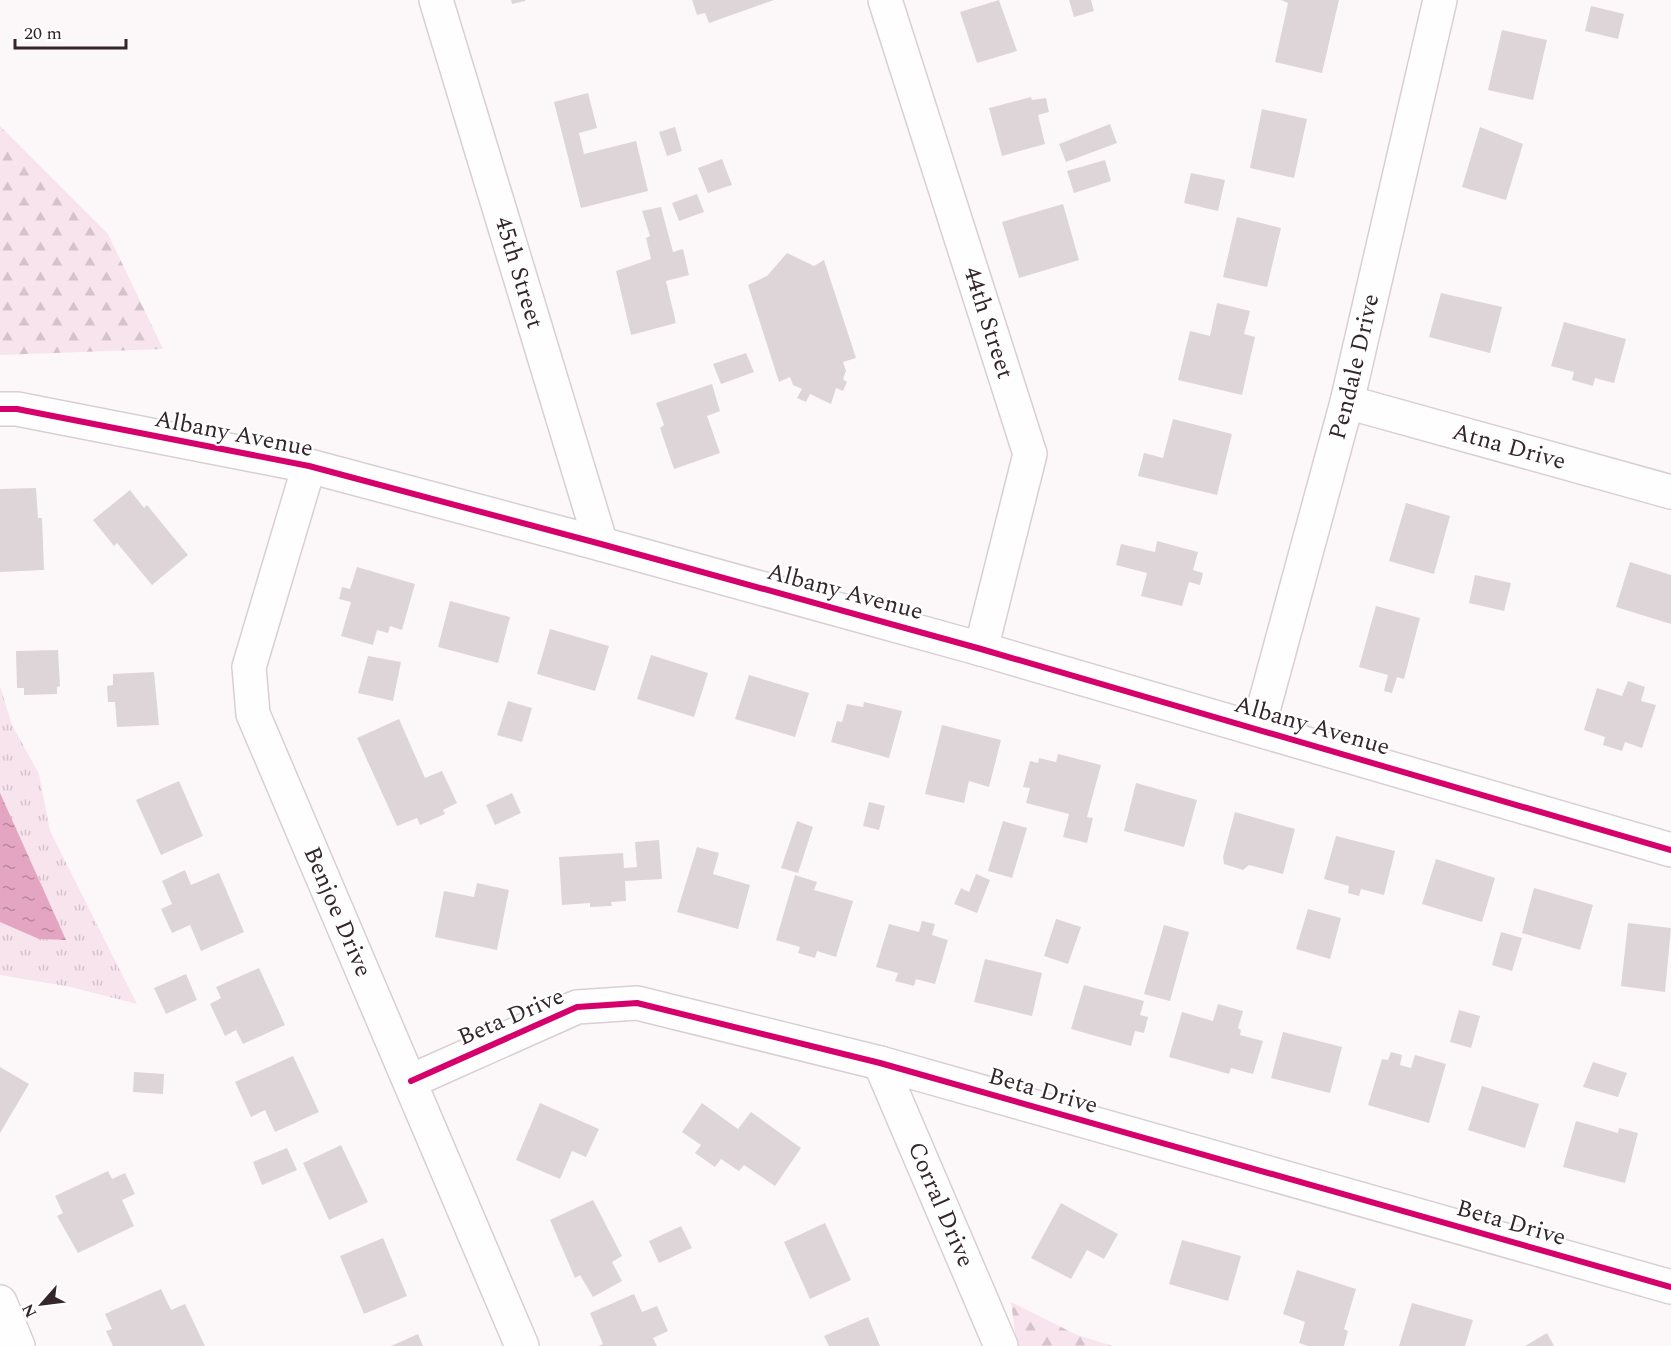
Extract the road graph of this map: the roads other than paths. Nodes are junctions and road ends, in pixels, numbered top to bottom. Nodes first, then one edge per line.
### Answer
1 (436, 0) edge
2 (885, 0) edge
3 (1440, 0) edge
4 (1347, 402) junction
5 (0, 409) edge
6 (309, 466) junction
7 (1671, 492) edge
8 (602, 544) junction
9 (981, 649) junction
10 (1258, 729) junction
11 (1671, 850) edge
12 (880, 1063) junction
13 (411, 1080) junction
14 (1671, 1287) edge
15 (0, 1302) edge
16 (18, 1346) edge
17 (522, 1346) edge
18 (1001, 1346) edge

1 - 8 street, 45th Street
2 - 9 street, 44th Street
3 - 4 street, Pendale Drive
4 - 7 street, Atna Drive
4 - 10 street, Pendale Drive
5 - 6 street, Albany Avenue
6 - 8 street, Albany Avenue
6 - 13 street, Benjoe Drive
8 - 9 street, Albany Avenue
9 - 10 street, Albany Avenue
10 - 11 street, Albany Avenue
12 - 13 street, Beta Drive
12 - 14 street, Beta Drive
12 - 18 street, Corral Drive
13 - 17 street, Benjoe Drive
15 - 16 street

